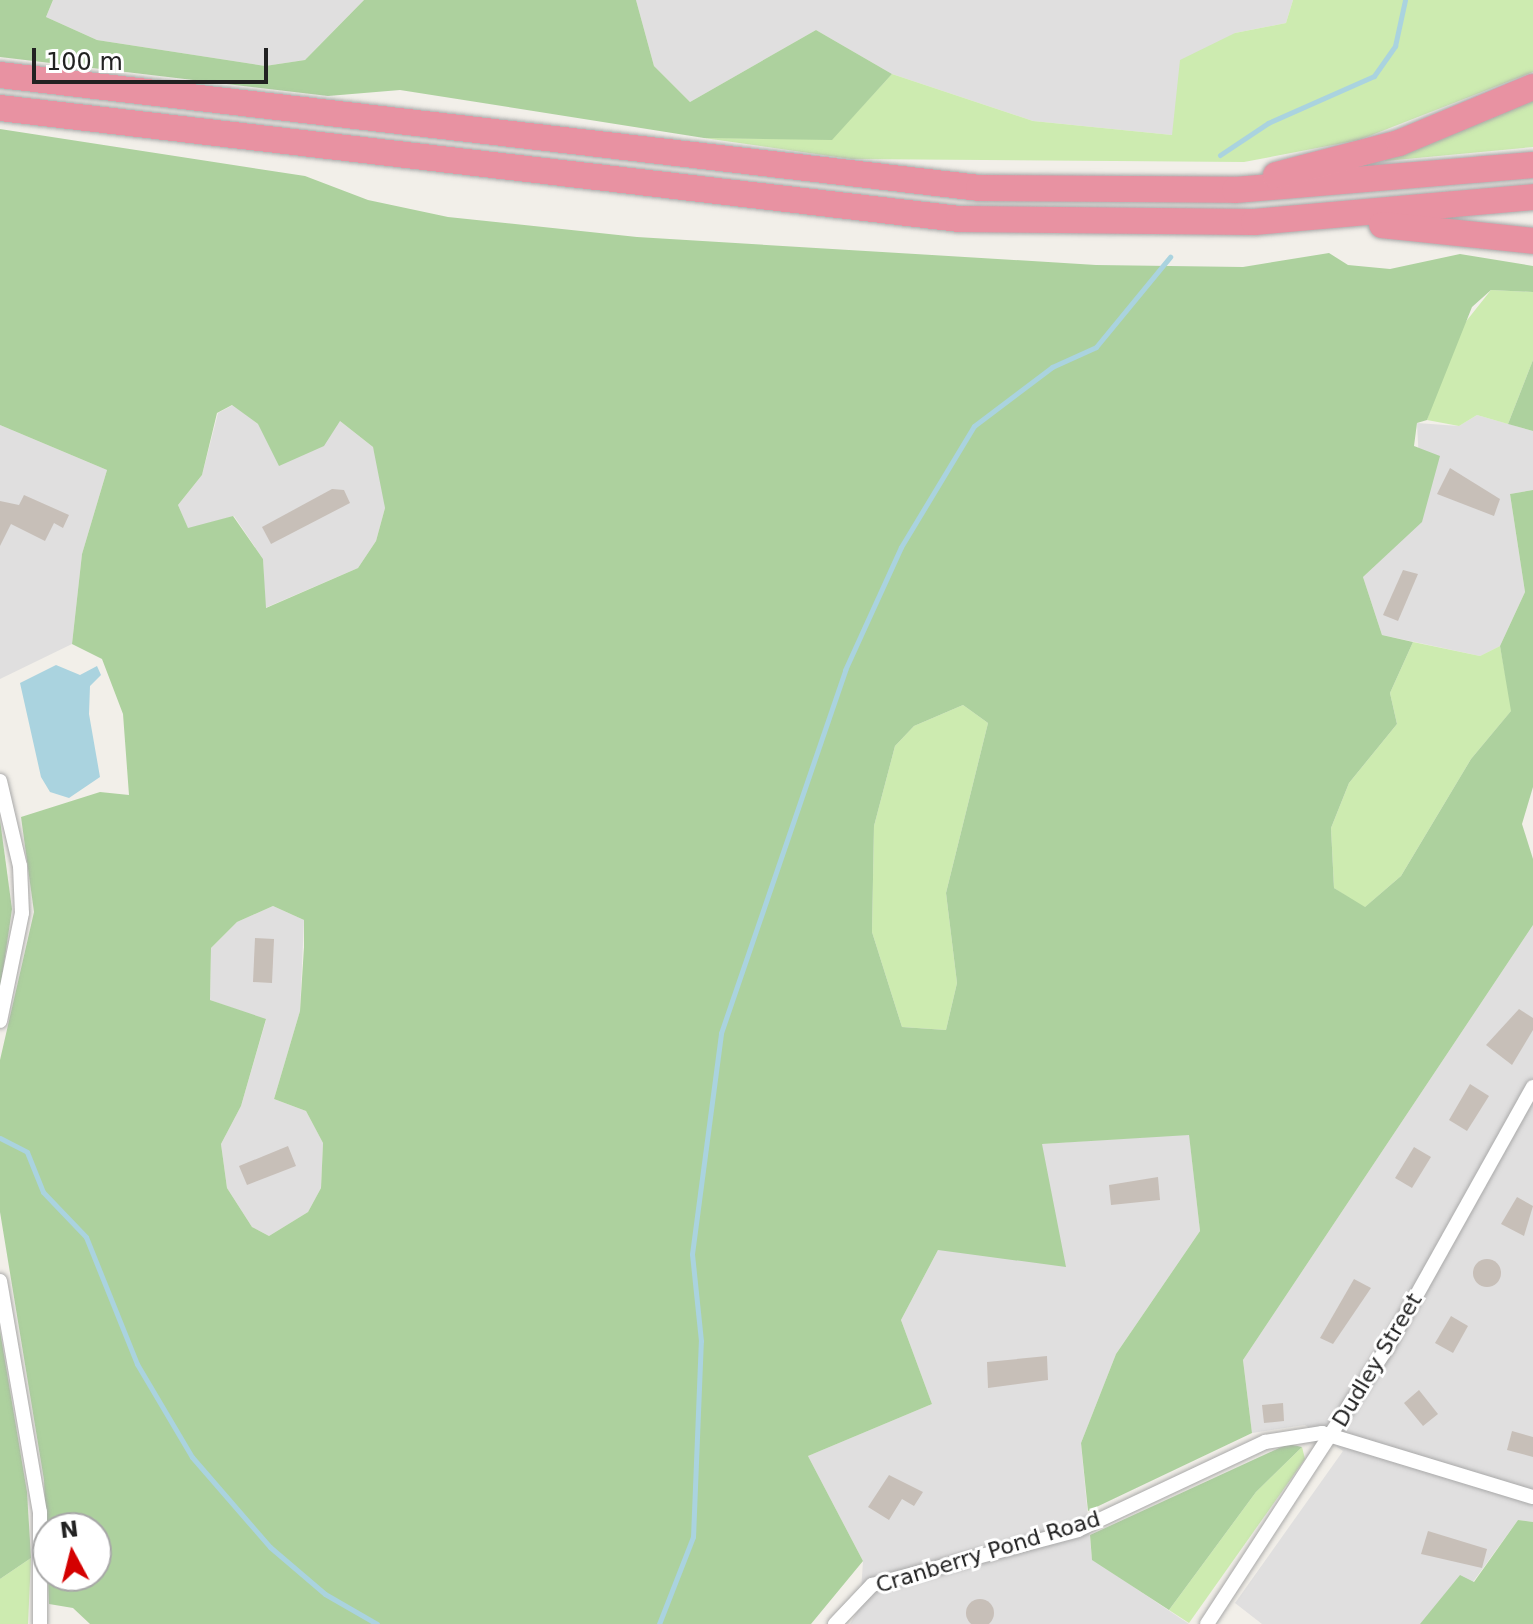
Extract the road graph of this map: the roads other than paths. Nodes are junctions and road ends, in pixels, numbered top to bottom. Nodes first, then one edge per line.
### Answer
1 (0, 75) edge
2 (1533, 87) edge
3 (0, 108) edge
4 (1533, 165) edge
5 (1164, 192) junction
6 (1533, 197) edge
7 (1315, 219) junction
8 (1533, 241) edge
9 (0, 781) edge
10 (0, 1021) edge
11 (1533, 1087) edge
12 (0, 1281) edge
13 (1332, 1436) junction
14 (1533, 1497) edge
15 (40, 1624) edge
16 (835, 1624) edge
17 (1207, 1624) edge

1 - 5 highway
2 - 5 highway
3 - 7 highway
4 - 5 highway
6 - 7 highway
7 - 8 highway
9 - 10 street
11 - 13 street, Dudley Street
12 - 15 street
13 - 14 street
13 - 16 street, Cranberry Pond Road
13 - 17 street, Dudley Street

